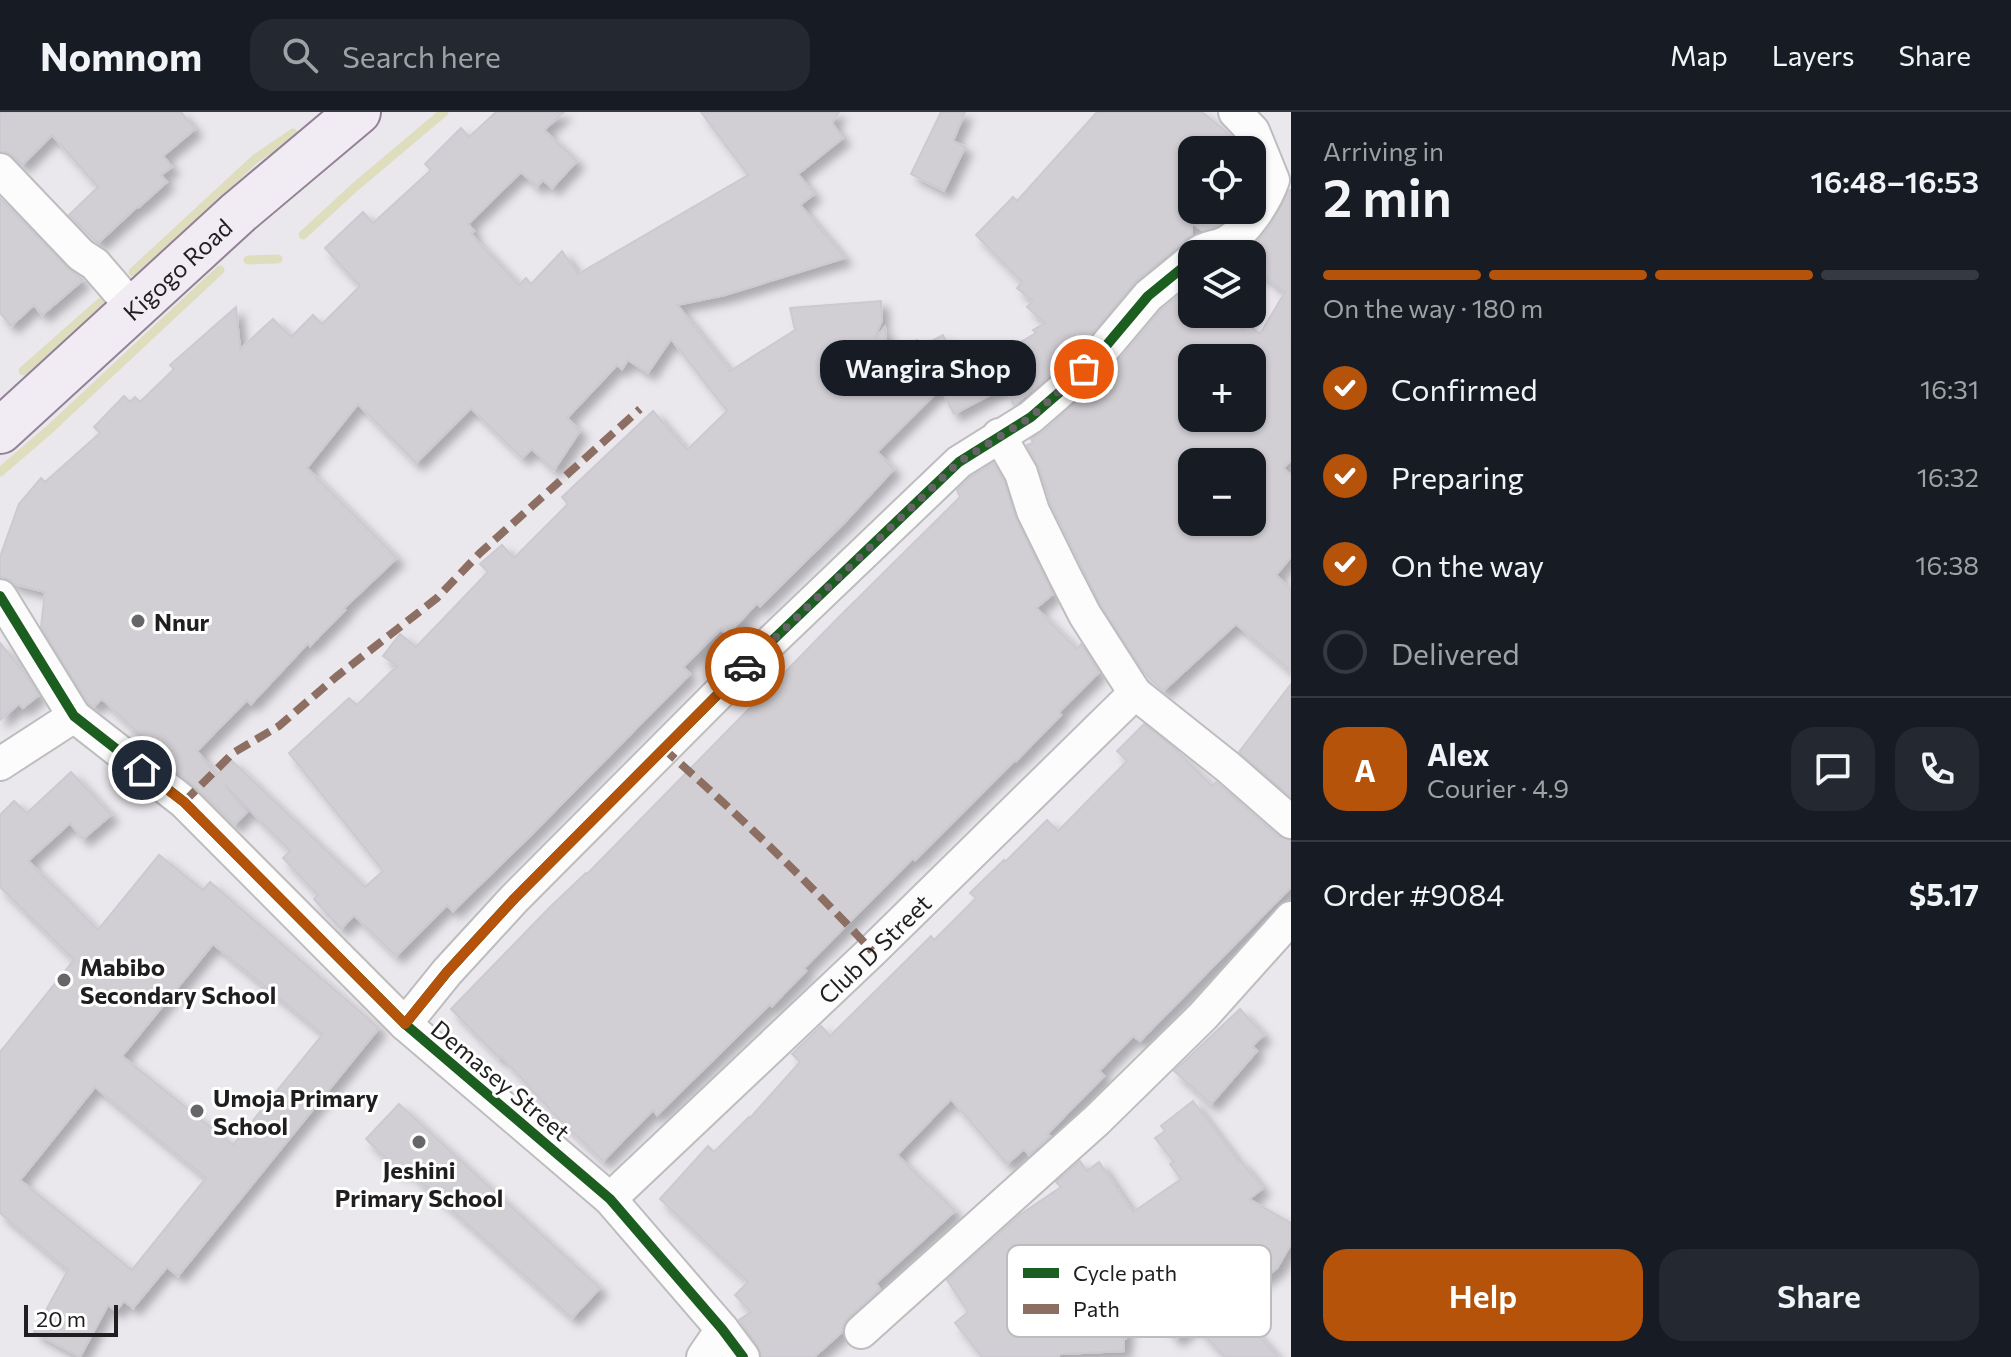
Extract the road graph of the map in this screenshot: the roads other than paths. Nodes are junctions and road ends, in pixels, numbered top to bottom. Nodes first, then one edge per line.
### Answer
1 (358, 112) edge
2 (1235, 112) edge
3 (0, 170) edge
4 (1229, 240) edge
5 (1178, 271) edge
6 (133, 308) junction
7 (0, 431) edge
8 (999, 435) junction
9 (0, 596) edge
10 (1135, 693) junction
11 (74, 716) junction
12 (0, 764) edge
13 (1291, 822) edge
14 (1291, 918) edge
15 (405, 1024) junction
16 (610, 1199) junction
17 (722, 1329) junction
18 (861, 1332) dead end
19 (703, 1357) edge
20 (743, 1357) edge

1 - 6 main road, Kigogo Road
2 - 4 street
3 - 6 street
5 - 8 street
6 - 7 main road, Kigogo Road
8 - 10 street
8 - 15 street
9 - 11 street, Demasey Street
10 - 13 street
10 - 16 street, Club D Street
11 - 12 street
11 - 15 street, Demasey Street
14 - 18 street
15 - 16 street, Demasey Street
16 - 17 street, Demasey Street
17 - 19 street
17 - 20 street, Demasey Street

